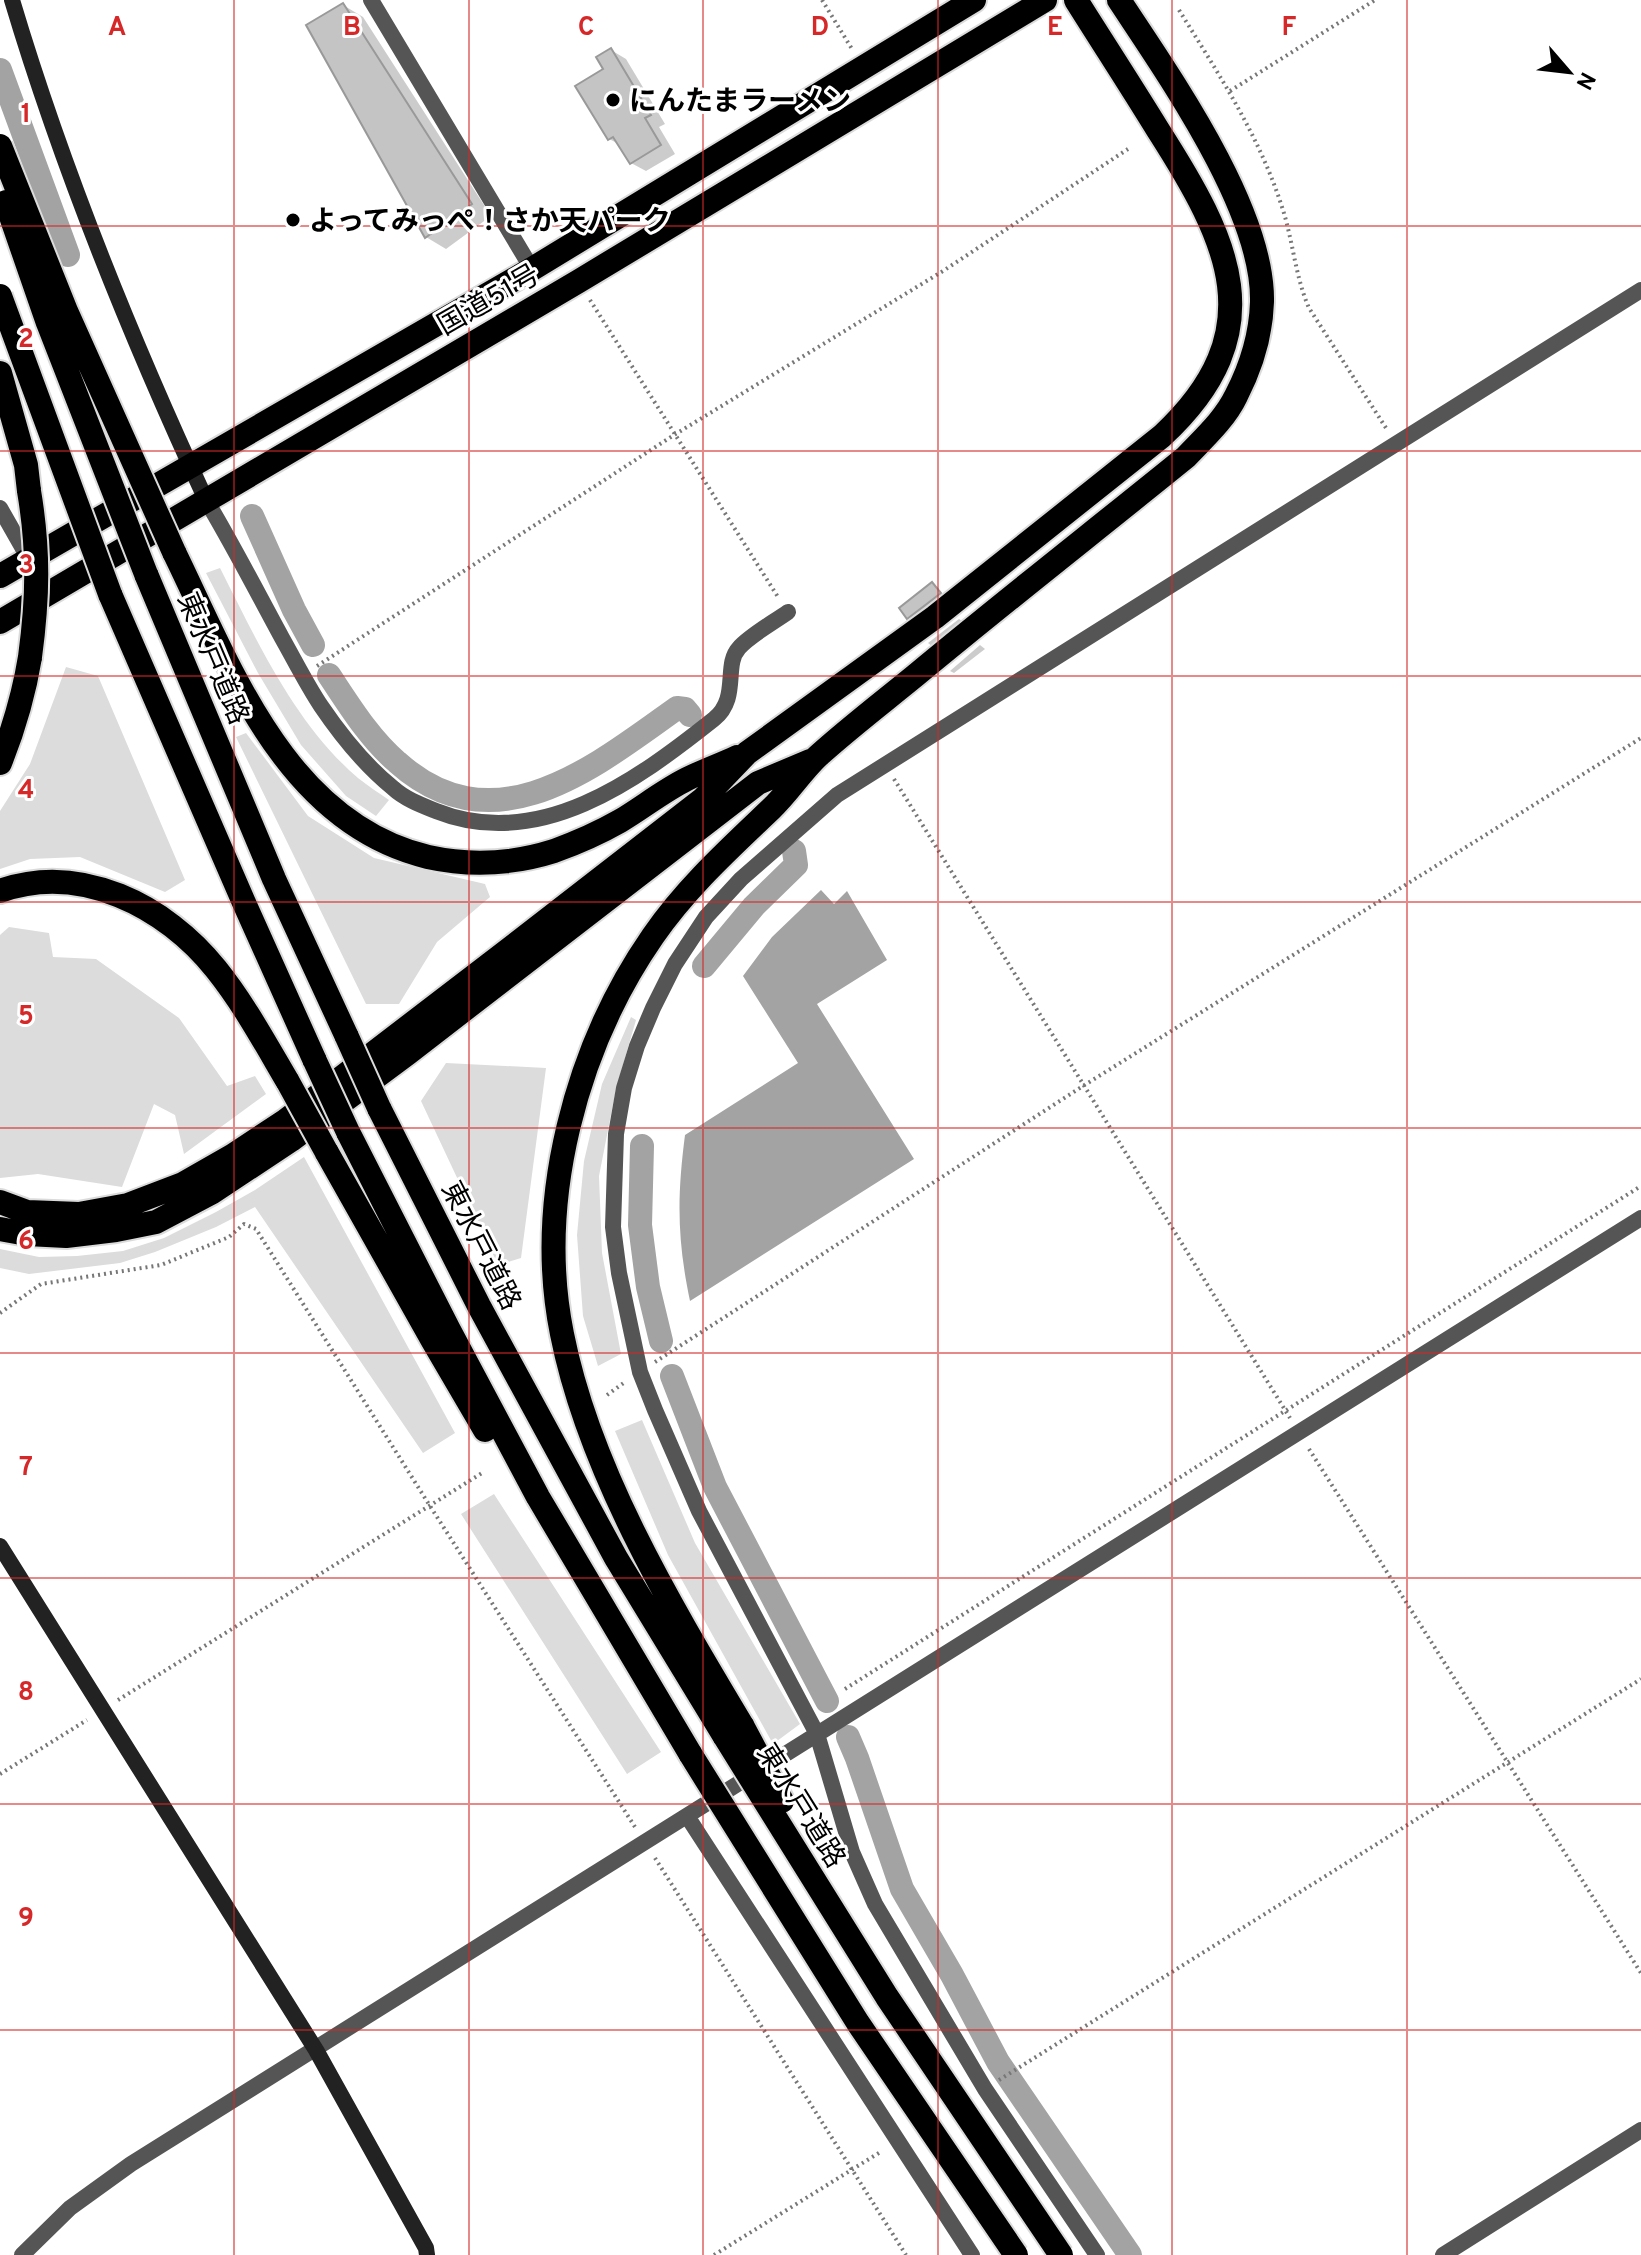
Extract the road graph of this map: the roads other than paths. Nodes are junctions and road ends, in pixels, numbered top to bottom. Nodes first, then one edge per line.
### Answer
1 (12, 0) edge
2 (371, 0) edge
3 (974, 0) edge
4 (1045, 0) edge
5 (1076, 0) edge
6 (1119, 0) edge
7 (0, 146) edge
8 (0, 185) edge
9 (532, 269) junction
10 (1641, 290) edge
11 (0, 296) edge
12 (0, 373) edge
13 (190, 466) junction
14 (206, 500) junction
15 (0, 508) edge
16 (29, 559) junction
17 (0, 576) edge
18 (788, 612) road end
19 (0, 622) edge
20 (747, 753) junction
21 (816, 758) junction
22 (0, 763) edge
23 (0, 891) edge
24 (0, 1202) edge
25 (1641, 1218) edge
26 (0, 1229) edge
27 (0, 1546) edge
28 (585, 1577) junction
29 (734, 1732) junction
30 (817, 1734) junction
31 (687, 1816) junction
32 (316, 2050) junction
33 (1641, 2130) edge
34 (22, 2255) edge
35 (427, 2255) edge
36 (972, 2255) edge
37 (1016, 2255) edge
38 (1061, 2255) edge
39 (1097, 2255) edge
40 (1443, 2255) edge

1 - 13 street
2 - 9 street
3 - 9 highway, 国道51号
4 - 14 highway, 国道51号
5 - 20 highway
6 - 21 highway
7 - 20 highway, bridge
8 - 29 highway, 東水戸道路, bridge
9 - 13 highway, 国道51号
10 - 30 street
11 - 28 highway, bridge
12 - 22 highway, bridge
13 - 14 street
13 - 16 highway, 国道51号
14 - 18 street
14 - 19 highway, 国道51号
15 - 16 street
16 - 17 highway, 国道51号
20 - 24 highway
21 - 26 highway
21 - 29 highway
23 - 28 highway, bridge
25 - 30 street
27 - 32 street
28 - 37 highway, bridge
29 - 38 highway, bridge
30 - 31 street
30 - 39 street
31 - 32 street
31 - 36 street
32 - 34 street
32 - 35 street
33 - 40 street

